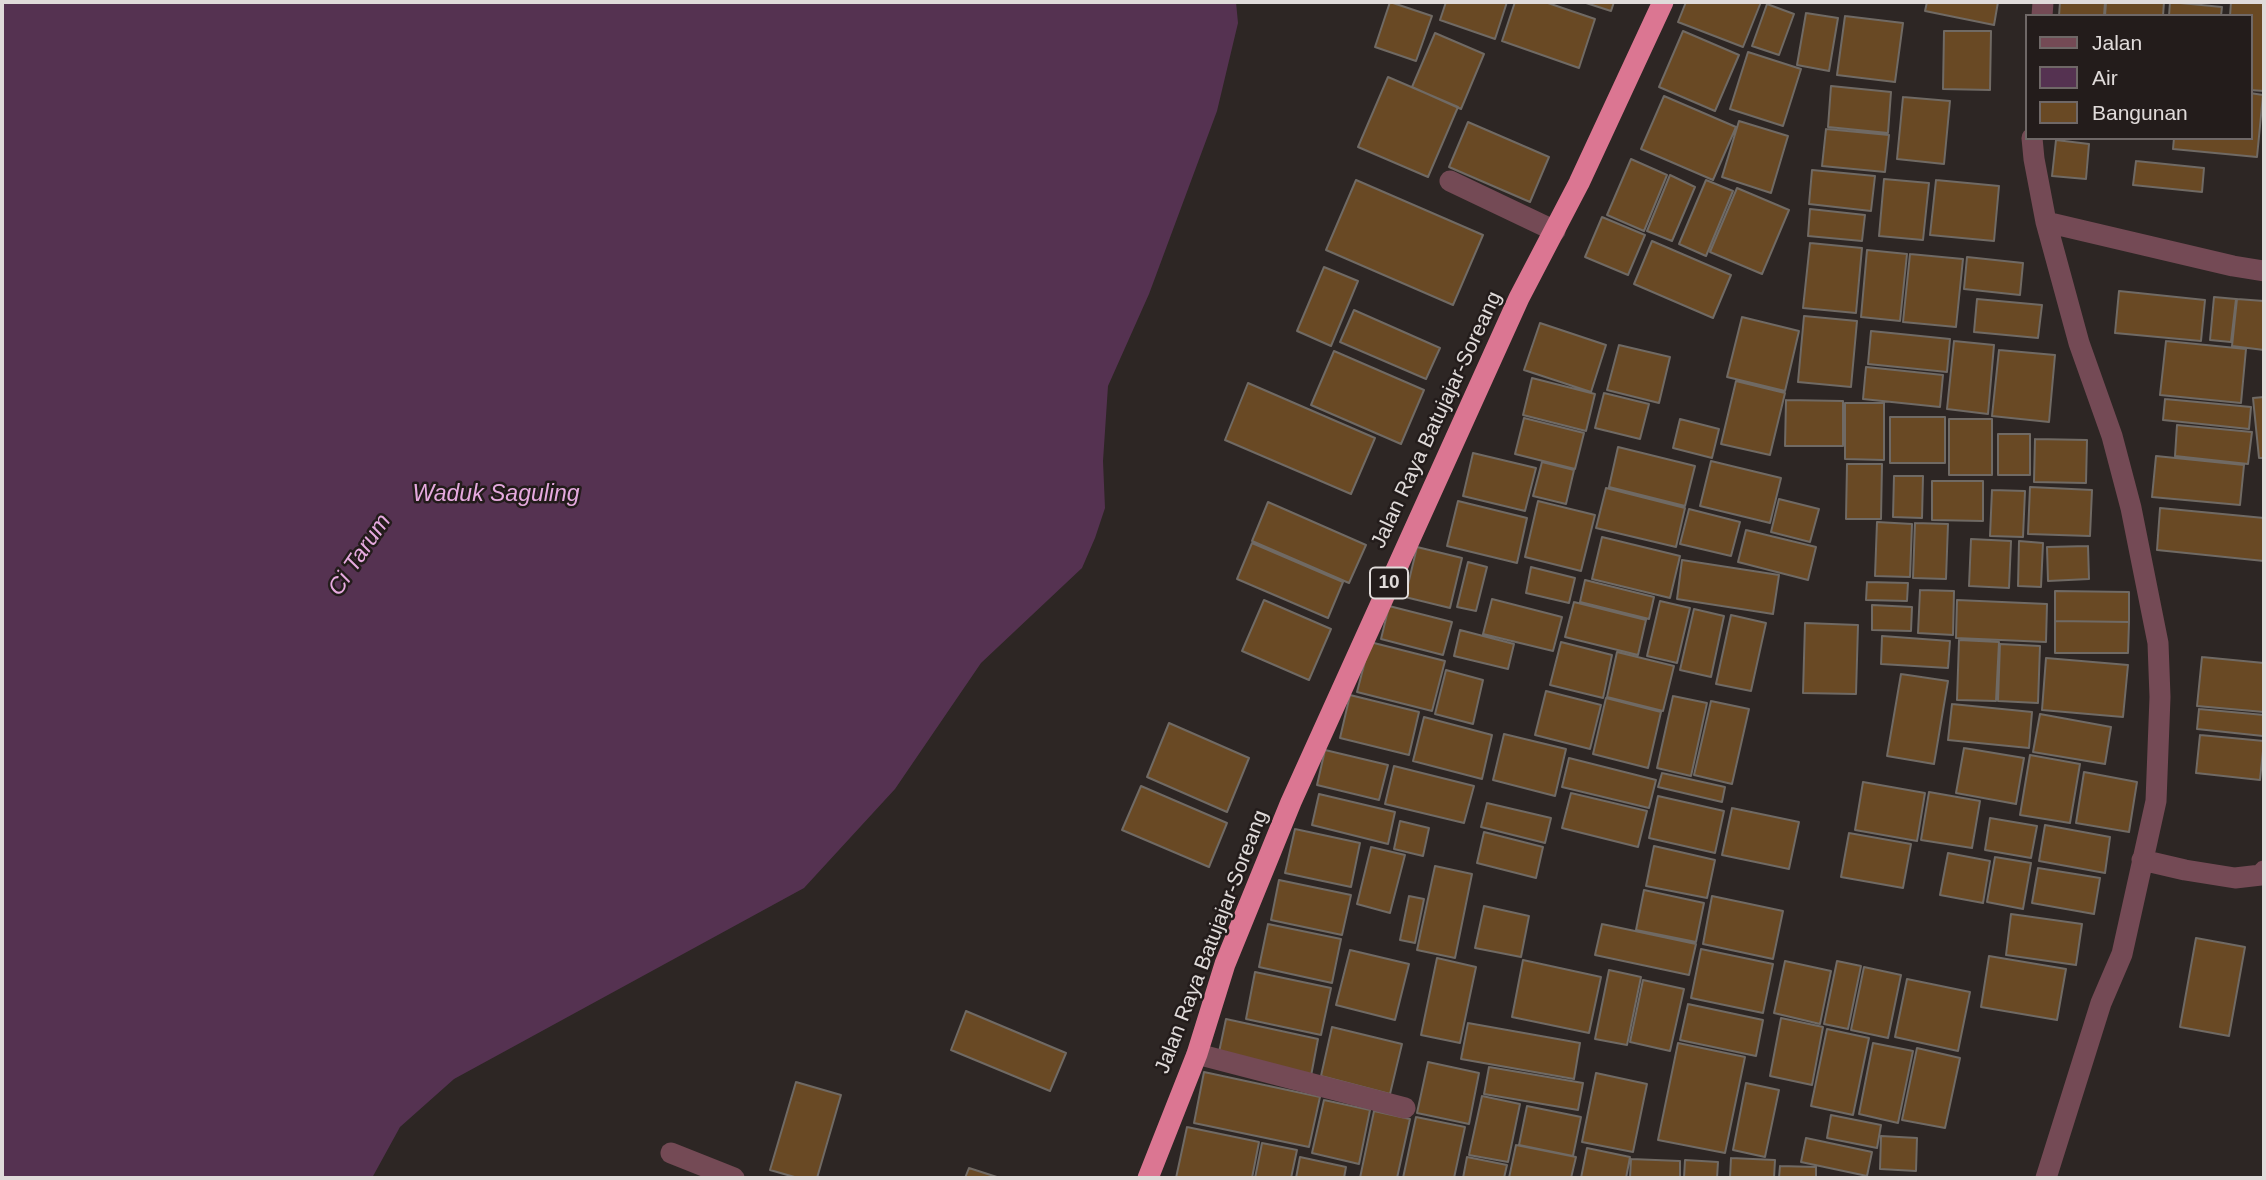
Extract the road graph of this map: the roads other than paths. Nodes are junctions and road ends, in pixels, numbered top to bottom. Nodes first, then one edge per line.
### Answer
1 (1663, 2) edge
2 (2032, 140) edge
3 (1450, 181) dead end
4 (2046, 222) junction
5 (1555, 231) junction
6 (2264, 271) edge
7 (2150, 861) junction
8 (2264, 871) edge
9 (1197, 1054) junction
10 (1405, 1108) dead end
11 (671, 1153) dead end
12 (734, 1178) edge
13 (1151, 1178) edge
14 (2046, 1178) edge

1 - 5 highway, Jalan Raya Batujajar-Soreang / 10
2 - 4 street
3 - 5 street
4 - 6 street
4 - 7 street
5 - 9 highway, Jalan Raya Batujajar-Soreang / 10
7 - 8 street
7 - 14 street
9 - 10 street
9 - 13 highway, Jalan Raya Batujajar-Soreang / 10
11 - 12 street

